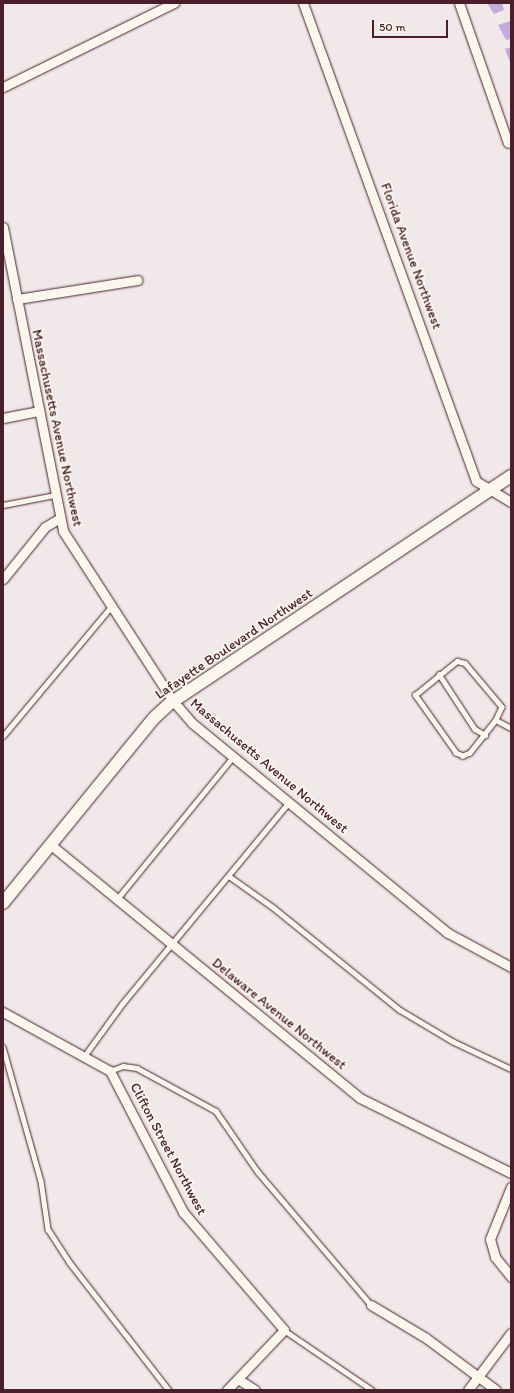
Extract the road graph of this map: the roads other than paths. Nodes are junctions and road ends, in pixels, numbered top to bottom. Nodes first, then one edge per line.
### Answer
1 (174, 3) edge
2 (303, 3) edge
3 (459, 3) edge
4 (3, 87) edge
5 (508, 143) dead end
6 (3, 227) edge
7 (138, 280) dead end
8 (17, 299) junction
9 (39, 411) junction
10 (3, 418) edge
11 (511, 476) edge
12 (490, 491) junction
13 (55, 495) junction
14 (511, 502) edge
15 (3, 505) edge
16 (60, 518) junction
17 (3, 579) edge
18 (111, 607) junction
19 (439, 674) junction
20 (173, 701) junction
21 (496, 720) junction
22 (511, 728) edge
23 (485, 734) junction
24 (3, 736) edge
25 (233, 757) junction
26 (289, 802) junction
27 (50, 845) junction
28 (228, 876) junction
29 (116, 900) junction
30 (3, 903) edge
31 (172, 945) junction
32 (511, 967) edge
33 (3, 1012) edge
34 (3, 1047) edge
35 (85, 1055) junction
36 (511, 1069) edge
37 (110, 1071) junction
38 (511, 1173) edge
39 (511, 1187) edge
40 (511, 1277) edge
41 (371, 1305) joint
42 (284, 1330) junction
43 (511, 1333) edge
44 (478, 1376) junction
45 (238, 1379) junction
46 (169, 1390) edge
47 (227, 1390) edge
48 (255, 1390) edge
49 (372, 1390) edge
50 (468, 1390) edge
51 (496, 1390) edge

1 - 4 street
2 - 12 street, Florida Avenue Northwest
3 - 5 street
6 - 8 street, Massachusetts Avenue Northwest
7 - 8 street
8 - 9 street, Massachusetts Avenue Northwest
9 - 10 street
9 - 13 street, Massachusetts Avenue Northwest
11 - 12 main road, Lafayette Boulevard Northwest
12 - 14 street, Florida Avenue Northwest
12 - 20 main road, Lafayette Boulevard Northwest
13 - 15 lane
13 - 16 street, Massachusetts Avenue Northwest
16 - 17 street
16 - 18 street, Massachusetts Avenue Northwest
18 - 20 street, Massachusetts Avenue Northwest
18 - 24 lane
19 - 21 lane
19 - 23 lane
19 - 23 lane
20 - 25 street, Massachusetts Avenue Northwest
20 - 27 main road, Lafayette Boulevard Northwest
21 - 22 lane
21 - 23 lane
25 - 26 street, Massachusetts Avenue Northwest
25 - 29 lane
26 - 28 lane
26 - 32 street, Massachusetts Avenue Northwest
27 - 29 street, Delaware Avenue Northwest
27 - 30 main road, Lafayette Boulevard Northwest
28 - 31 lane
28 - 36 lane
29 - 31 street, Delaware Avenue Northwest
31 - 35 lane
31 - 38 street, Delaware Avenue Northwest
33 - 35 street
34 - 46 lane
35 - 37 street
37 - 41 lane
37 - 42 street, Clifton Street Northwest
39 - 40 street
41 - 44 street
42 - 45 street
42 - 49 lane
43 - 44 street
44 - 50 street
44 - 51 street
45 - 47 street
45 - 48 street

